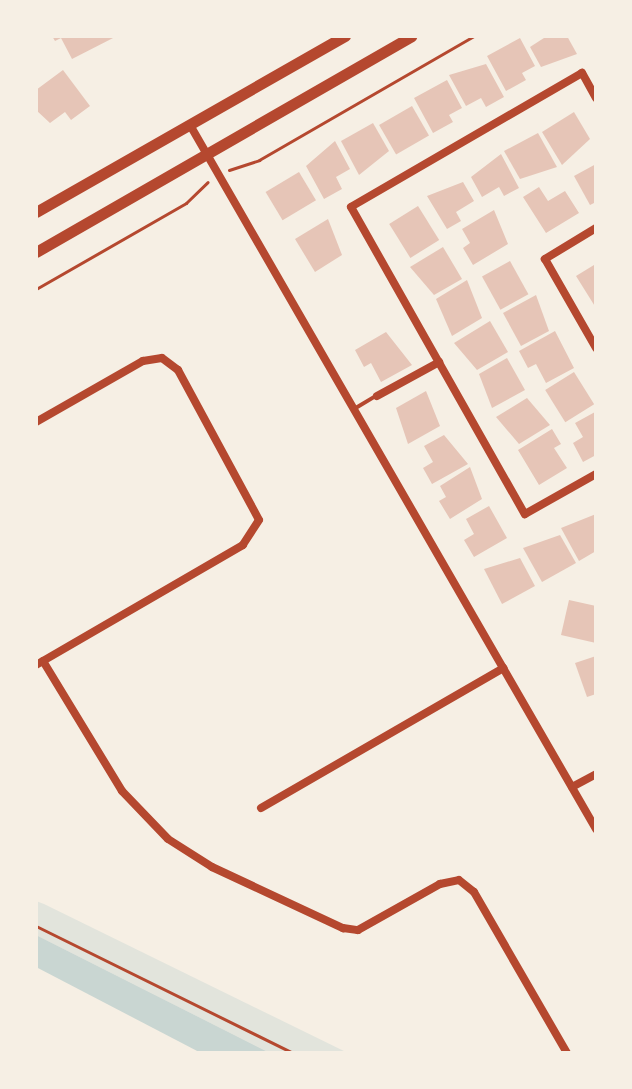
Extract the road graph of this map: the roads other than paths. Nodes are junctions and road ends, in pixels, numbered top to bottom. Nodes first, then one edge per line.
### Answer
1 (345, 36) edge
2 (411, 36) edge
3 (596, 98) edge
4 (190, 125) junction
5 (207, 154) junction
6 (36, 212) edge
7 (596, 228) edge
8 (36, 252) edge
9 (596, 348) edge
10 (439, 362) junction
11 (377, 396) joint
12 (354, 409) junction
13 (36, 422) edge
14 (596, 474) edge
15 (39, 663) edge
16 (503, 668) junction
17 (596, 774) edge
18 (572, 787) junction
19 (261, 808) dead end
20 (596, 829) edge
21 (567, 1053) edge

1 - 4 main road
2 - 5 main road
3 - 10 street
4 - 5 street
4 - 6 main road
5 - 8 main road
5 - 12 street
7 - 9 street
10 - 11 street
10 - 14 street
11 - 12 lane
12 - 16 street
13 - 15 street
15 - 21 street
16 - 18 street
16 - 19 street
17 - 18 street
18 - 20 street

